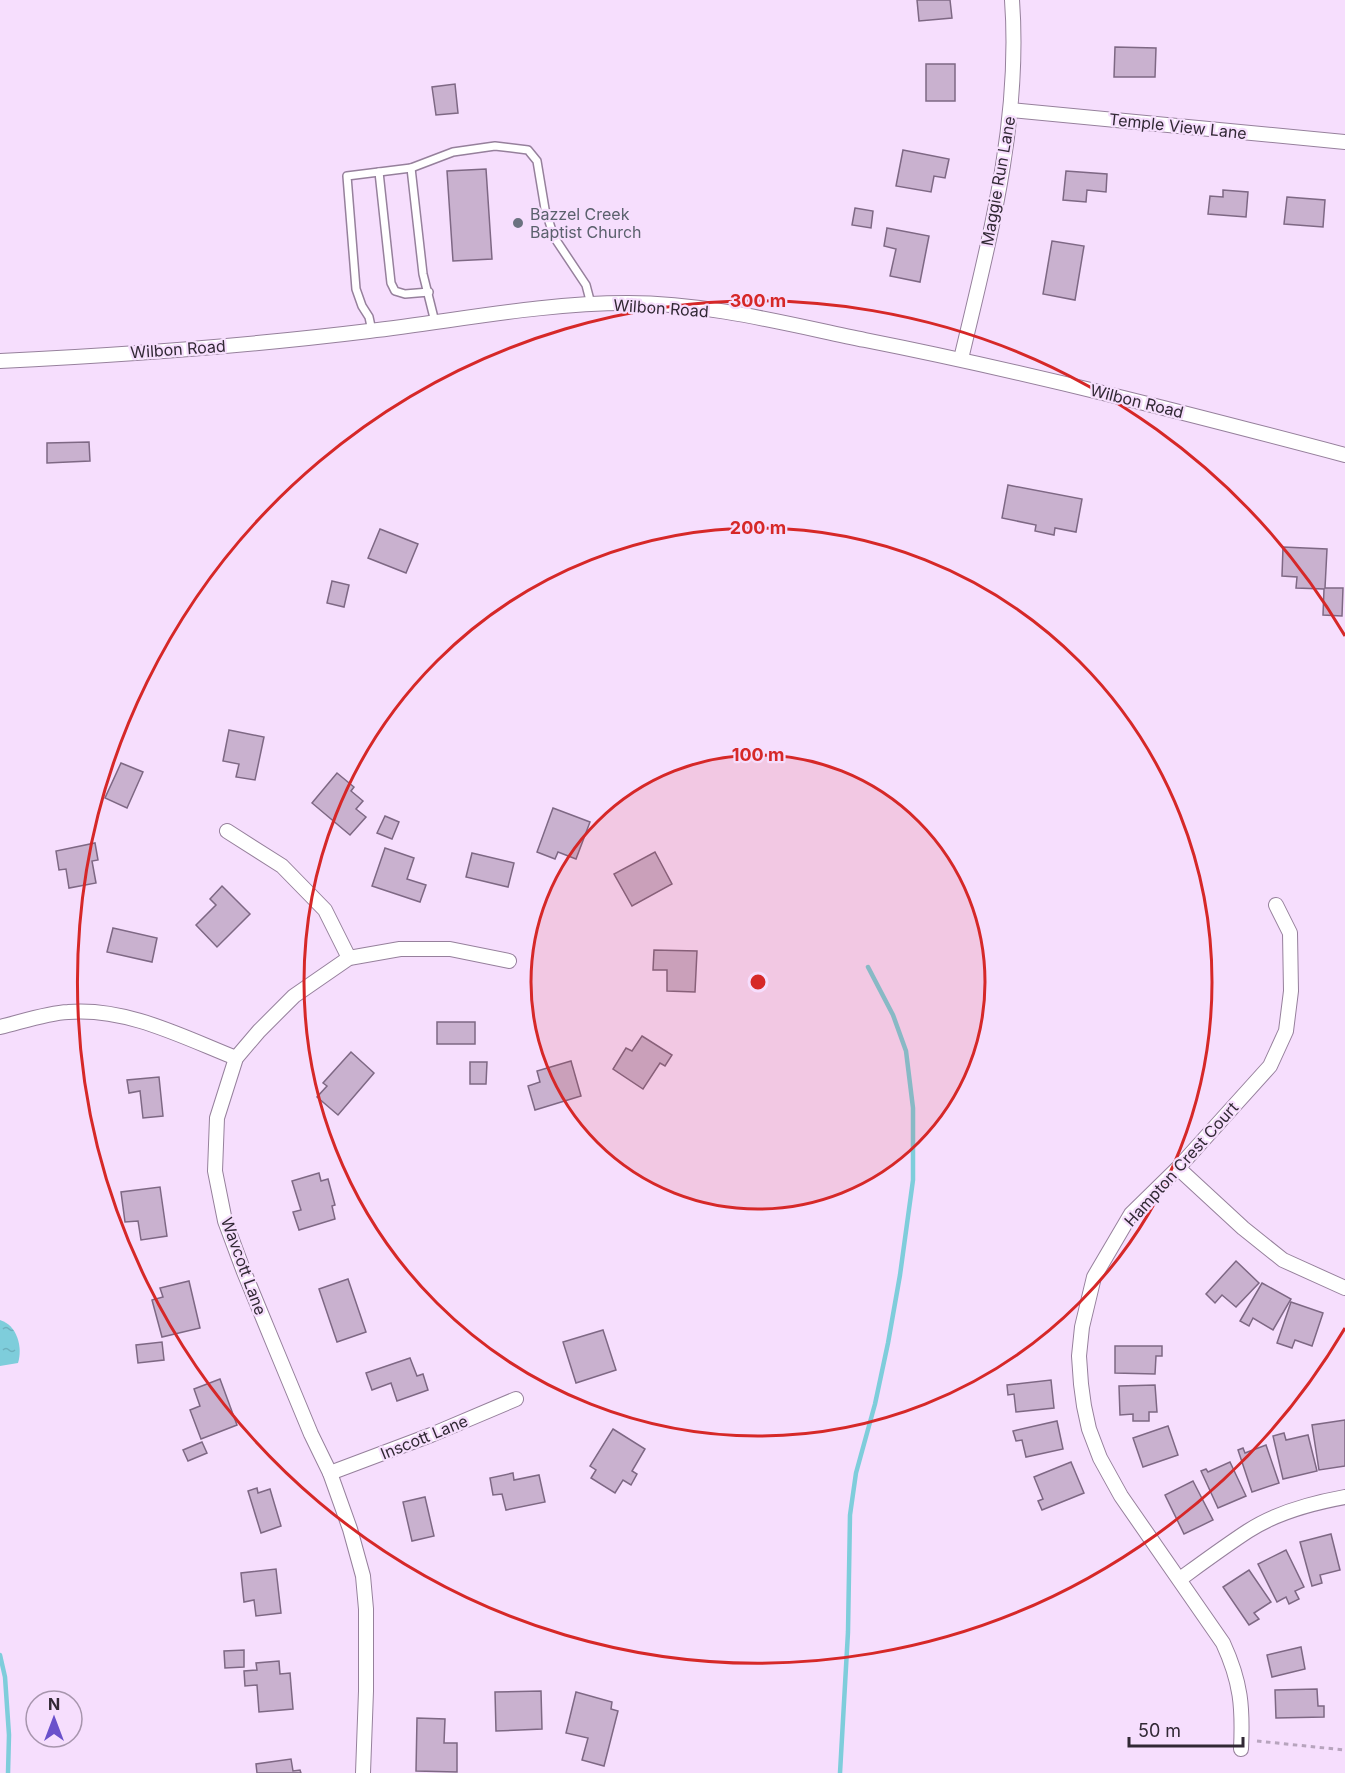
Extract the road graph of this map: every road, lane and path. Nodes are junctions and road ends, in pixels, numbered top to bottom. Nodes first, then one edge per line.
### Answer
1 (1012, 0) edge
2 (1011, 110) junction
3 (1345, 142) edge
4 (411, 168) junction
5 (379, 172) junction
6 (429, 292) junction
7 (591, 304) junction
8 (435, 323) junction
9 (372, 331) junction
10 (961, 359) junction
11 (0, 361) edge
12 (1345, 455) edge
13 (227, 831) dead end
14 (1276, 905) dead end
15 (349, 958) junction
16 (510, 961) dead end
17 (0, 1027) edge
18 (236, 1058) junction
19 (1178, 1168) junction
20 (1345, 1288) edge
21 (516, 1399) dead end
22 (330, 1473) junction
23 (1345, 1497) edge
24 (1180, 1580) junction
25 (1257, 1741) dead end
26 (1241, 1749) dead end
27 (1345, 1750) edge
28 (363, 1773) edge

1 - 2 street, Maggie Run Lane
2 - 3 street, Temple View Lane
2 - 10 street, Maggie Run Lane
4 - 5 lane
4 - 6 lane
4 - 7 lane
5 - 6 lane
5 - 9 lane
6 - 8 lane
7 - 8 street, Wilbon Road
7 - 10 street, Wilbon Road
8 - 9 street, Wilbon Road
9 - 11 street, Wilbon Road
10 - 12 street, Wilbon Road
13 - 15 street
14 - 19 street, Hampton Crest Court
15 - 16 street, Wavcott Lane
15 - 18 street, Wavcott Lane
17 - 18 street
18 - 22 street, Wavcott Lane
19 - 20 street
19 - 24 street, Hampton Crest Court
21 - 22 street, Inscott Lane
22 - 28 street, Wavcott Lane
23 - 24 street
24 - 26 street, Hampton Crest Court
25 - 27 path

